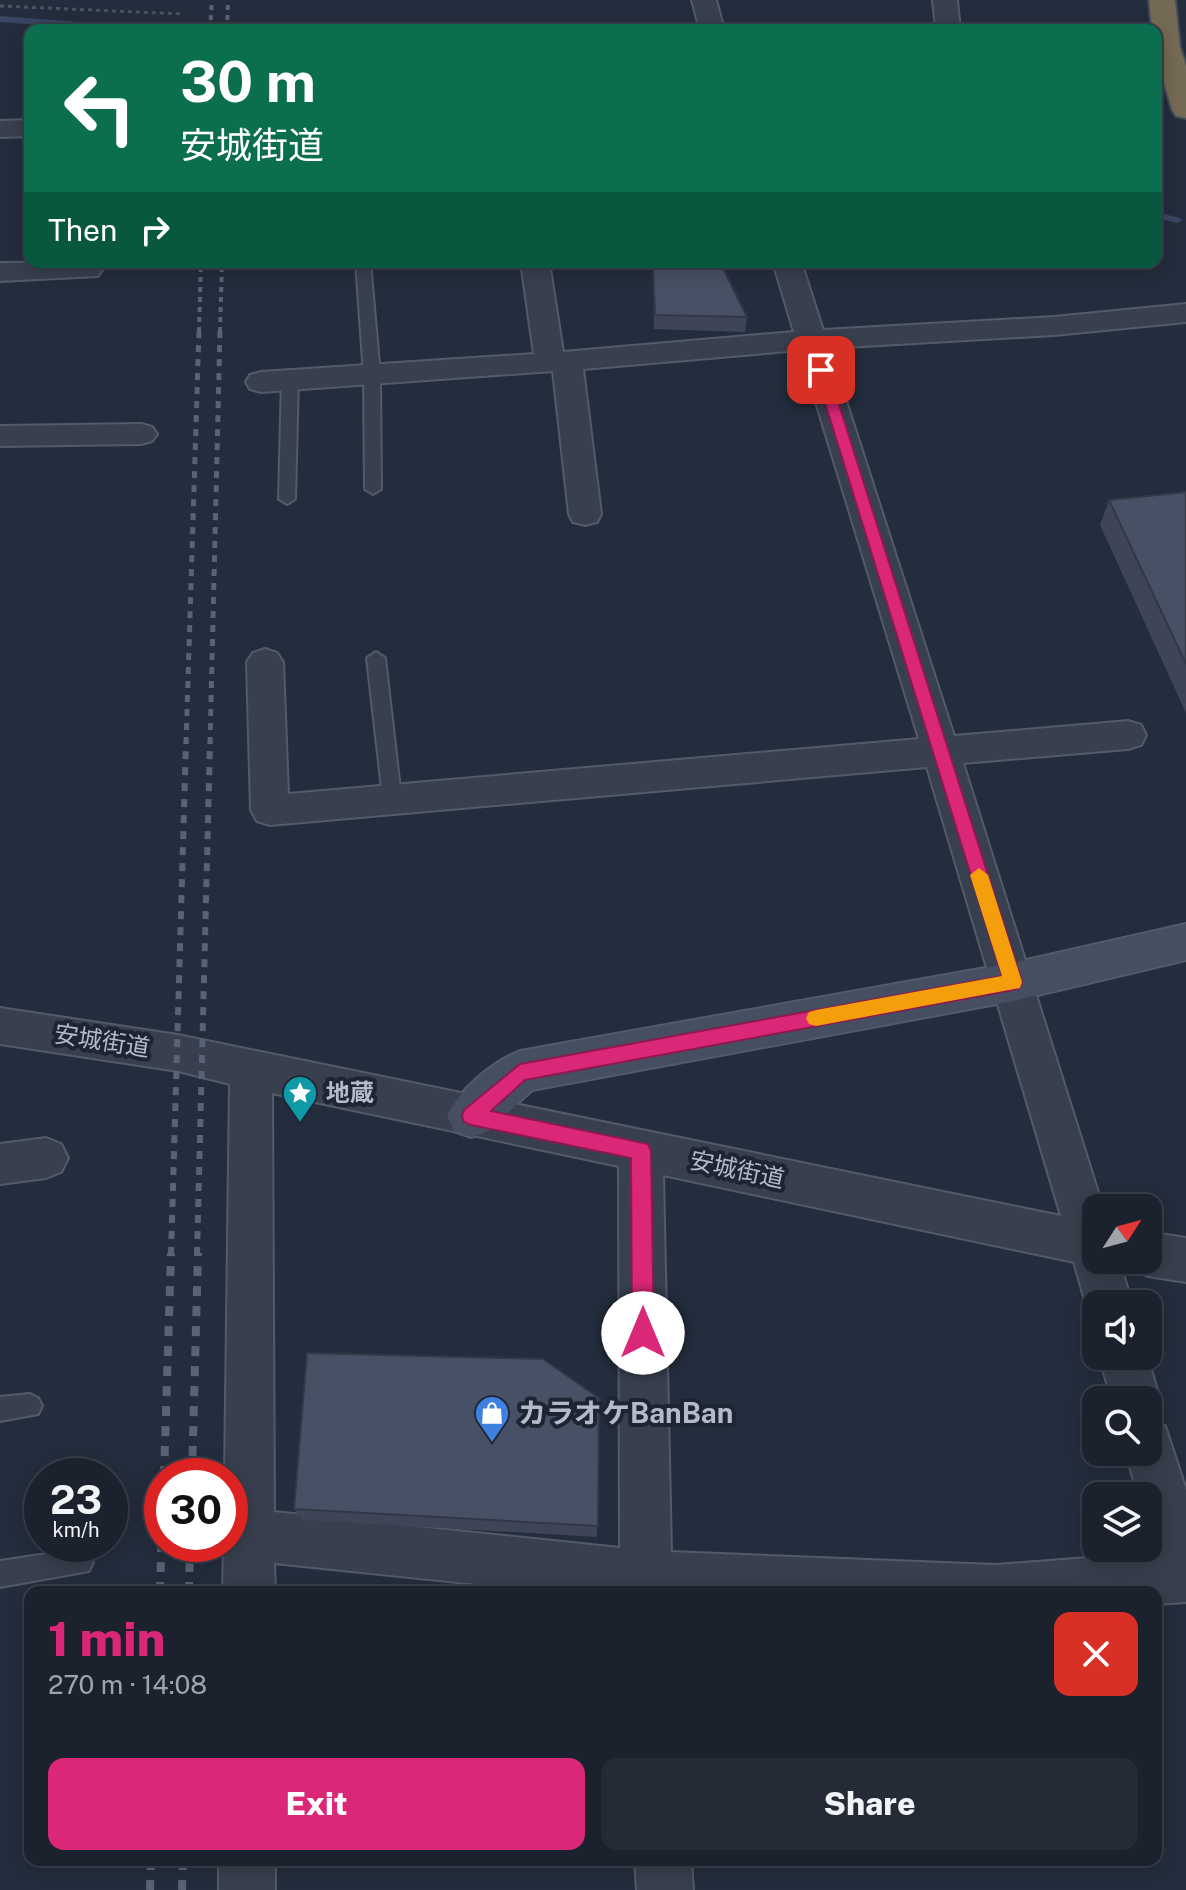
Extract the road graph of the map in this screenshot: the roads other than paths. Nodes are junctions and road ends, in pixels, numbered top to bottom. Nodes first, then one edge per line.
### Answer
1 (704, 0) edge
2 (945, 0) edge
3 (1162, 0) edge
4 (710, 24) edge
5 (947, 24) edge
6 (1169, 42) edge
7 (1186, 110) edge
8 (24, 128) edge
9 (0, 129) edge
10 (363, 268) edge
11 (536, 268) edge
12 (789, 268) edge
13 (88, 270) dead end
14 (0, 272) edge
15 (1186, 313) edge
16 (812, 340) junction
17 (558, 361) junction
18 (372, 375) junction
19 (275, 380) joint
20 (141, 434) dead end
21 (0, 436) edge
22 (373, 489) dead end
23 (287, 499) dead end
24 (585, 514) dead end
25 (376, 658) dead end
26 (265, 662) dead end
27 (1128, 735) dead end
28 (939, 752) junction
29 (392, 798) junction
30 (1186, 942) edge
31 (1013, 982) junction
32 (0, 1026) edge
33 (251, 1070) junction
34 (471, 1116) junction
35 (641, 1151) junction
36 (46, 1158) dead end
37 (0, 1164) edge
38 (1082, 1209) edge
39 (1082, 1249) edge
40 (1162, 1256) edge
41 (1186, 1260) edge
42 (30, 1406) dead end
43 (0, 1409) edge
44 (1155, 1466) edge
45 (249, 1535) junction
46 (80, 1562) dead end
47 (0, 1574) edge
48 (1186, 1576) edge
49 (646, 1584) edge
50 (249, 1586) edge
51 (746, 1586) edge
52 (1059, 1586) edge
53 (247, 1866) edge
54 (663, 1866) edge
55 (247, 1890) edge
56 (665, 1890) edge

1 - 4 street
2 - 5 street
3 - 6 highway
6 - 7 highway
8 - 9 street
10 - 18 lane
11 - 17 street
12 - 16 street
13 - 14 street
15 - 16 street
16 - 17 street
16 - 28 street
17 - 18 street
17 - 24 street
18 - 19 street
18 - 22 lane
19 - 23 lane
20 - 21 street
25 - 29 lane
26 - 29 street
27 - 28 street
28 - 29 street
28 - 31 street
30 - 31 street
31 - 34 street
31 - 38 street
32 - 33 street, 安城街道
33 - 34 street, 安城街道
33 - 45 street
34 - 35 street, 安城街道
35 - 39 street, 安城街道
35 - 49 street
36 - 37 street
40 - 41 street
42 - 43 lane
44 - 48 street
45 - 49 street
45 - 50 street
46 - 47 lane
48 - 52 street
49 - 51 street
53 - 55 street
54 - 56 street

